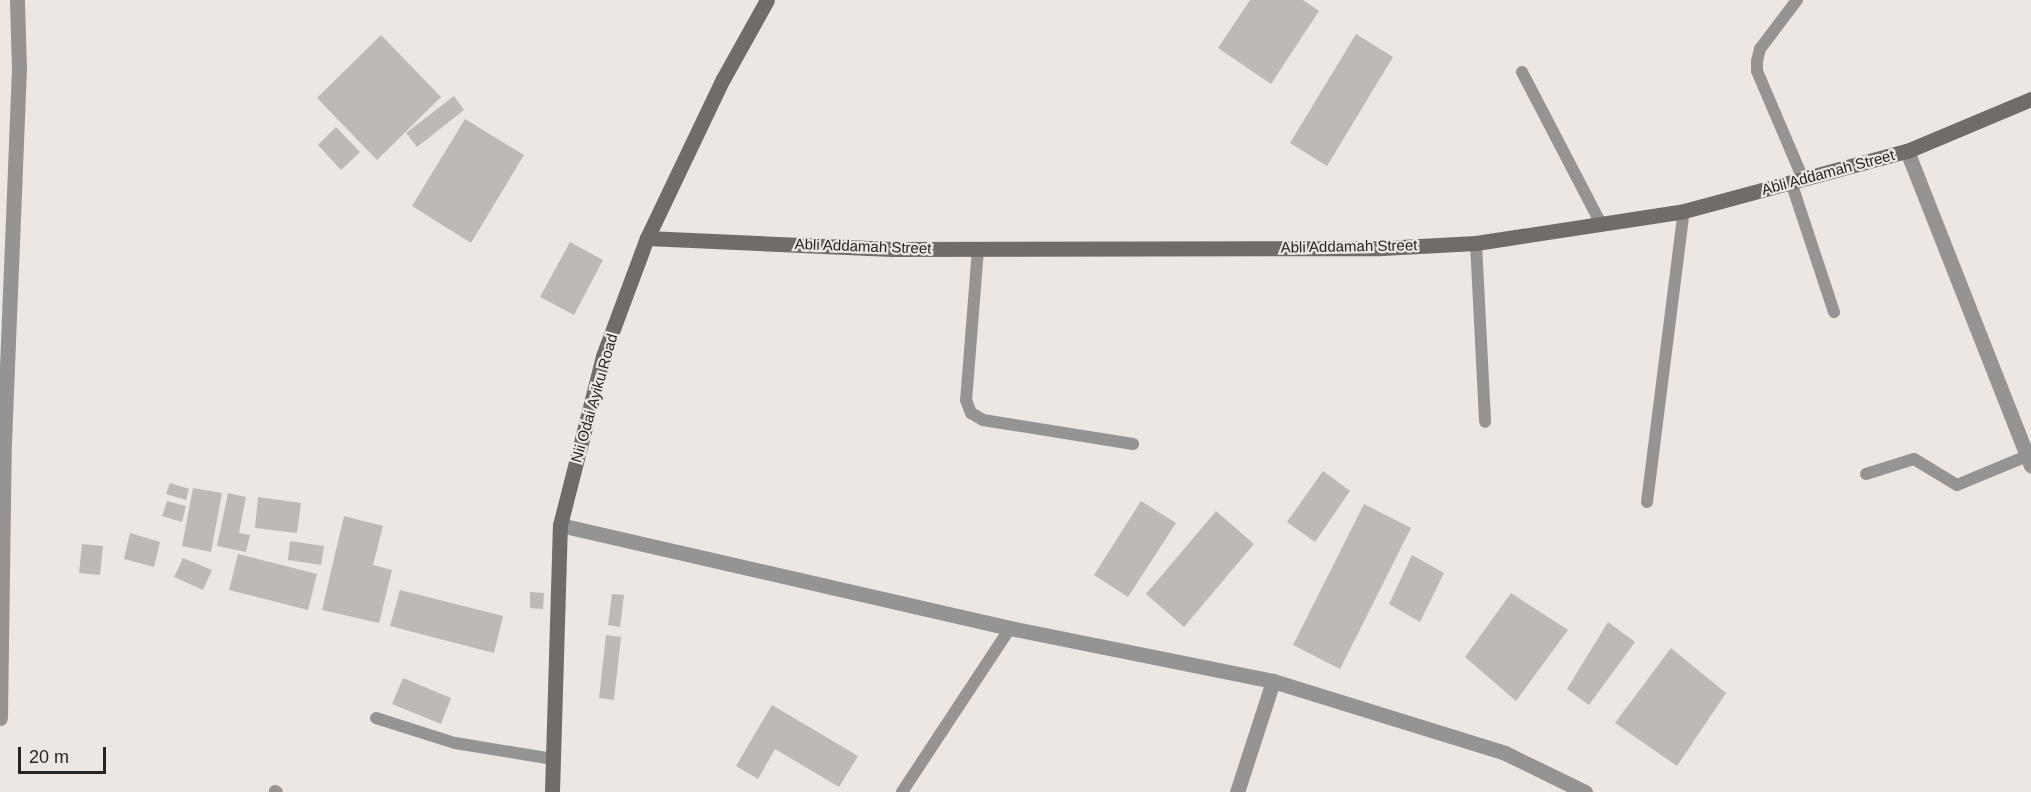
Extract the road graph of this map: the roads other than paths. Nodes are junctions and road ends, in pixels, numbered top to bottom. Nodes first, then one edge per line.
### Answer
1 (17, 0) edge
2 (767, 0) edge
3 (1797, 0) edge
4 (1522, 72) dead end
5 (2031, 99) edge
6 (1907, 151) junction
7 (1797, 181) junction
8 (1684, 210) junction
9 (1601, 224) junction
10 (647, 238) junction
11 (1476, 243) junction
12 (978, 249) junction
13 (1834, 312) dead end
14 (1485, 422) dead end
15 (2, 442) edge
16 (1133, 444) dead end
17 (2029, 460) edge
18 (1866, 474) dead end
19 (1647, 502) dead end
20 (560, 525) junction
21 (1010, 628) junction
22 (1273, 681) junction
23 (0, 718) edge
24 (376, 718) dead end
25 (553, 759) junction
26 (552, 792) edge
27 (902, 792) edge
28 (1237, 792) edge
29 (1584, 792) edge

1 - 15 street
2 - 10 street, Nii Odai Ayiku Road
3 - 7 lane
4 - 9 lane
5 - 6 street, Abli Addamah Street
6 - 7 street, Abli Addamah Street
6 - 17 street
7 - 8 street, Abli Addamah Street
7 - 13 lane
8 - 9 street, Abli Addamah Street
8 - 19 lane
9 - 11 street, Abli Addamah Street
10 - 12 street, Abli Addamah Street
10 - 20 street, Nii Odai Ayiku Road
11 - 12 street, Abli Addamah Street
11 - 14 lane
12 - 16 lane
15 - 23 street
17 - 18 lane
20 - 21 street
20 - 25 street, Nii Odai Ayiku Road
21 - 22 street
21 - 27 lane
22 - 28 street
22 - 29 street
24 - 25 lane
25 - 26 street, Nii Odai Ayiku Road

